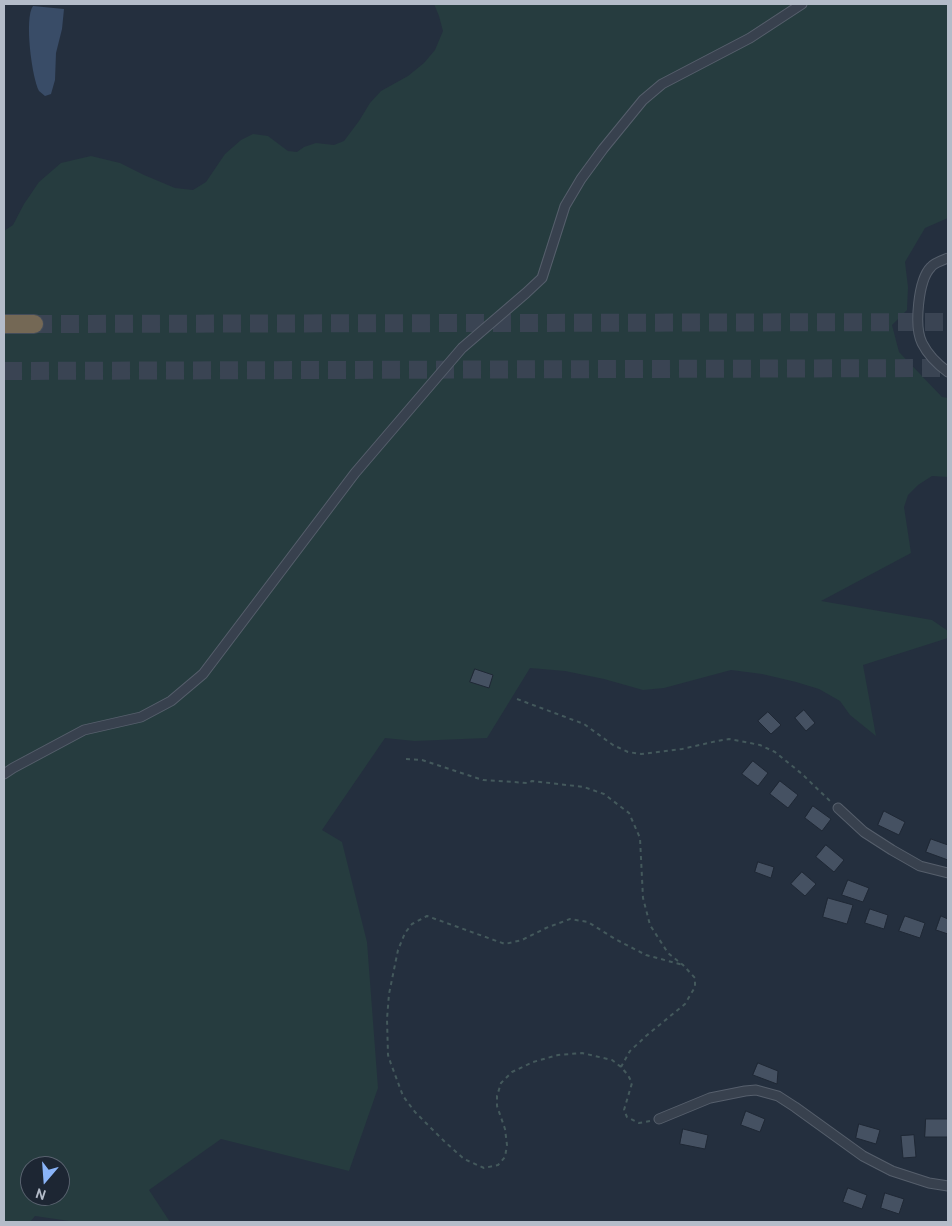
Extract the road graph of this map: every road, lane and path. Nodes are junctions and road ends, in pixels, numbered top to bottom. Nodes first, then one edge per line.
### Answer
1 (802, 4) edge
2 (948, 258) edge
3 (4, 324) edge
4 (34, 324) tunnel mouth
5 (948, 372) edge
6 (516, 699) dead end
7 (406, 759) dead end
8 (4, 774) edge
9 (838, 808) joint
10 (948, 873) edge
11 (683, 965) junction
12 (622, 1066) junction
13 (659, 1119) joint
14 (948, 1186) edge

1 - 8 street
2 - 5 street
3 - 4 highway
6 - 9 path
7 - 11 path
9 - 10 street
11 - 12 path
11 - 12 path
12 - 13 path
13 - 14 street

